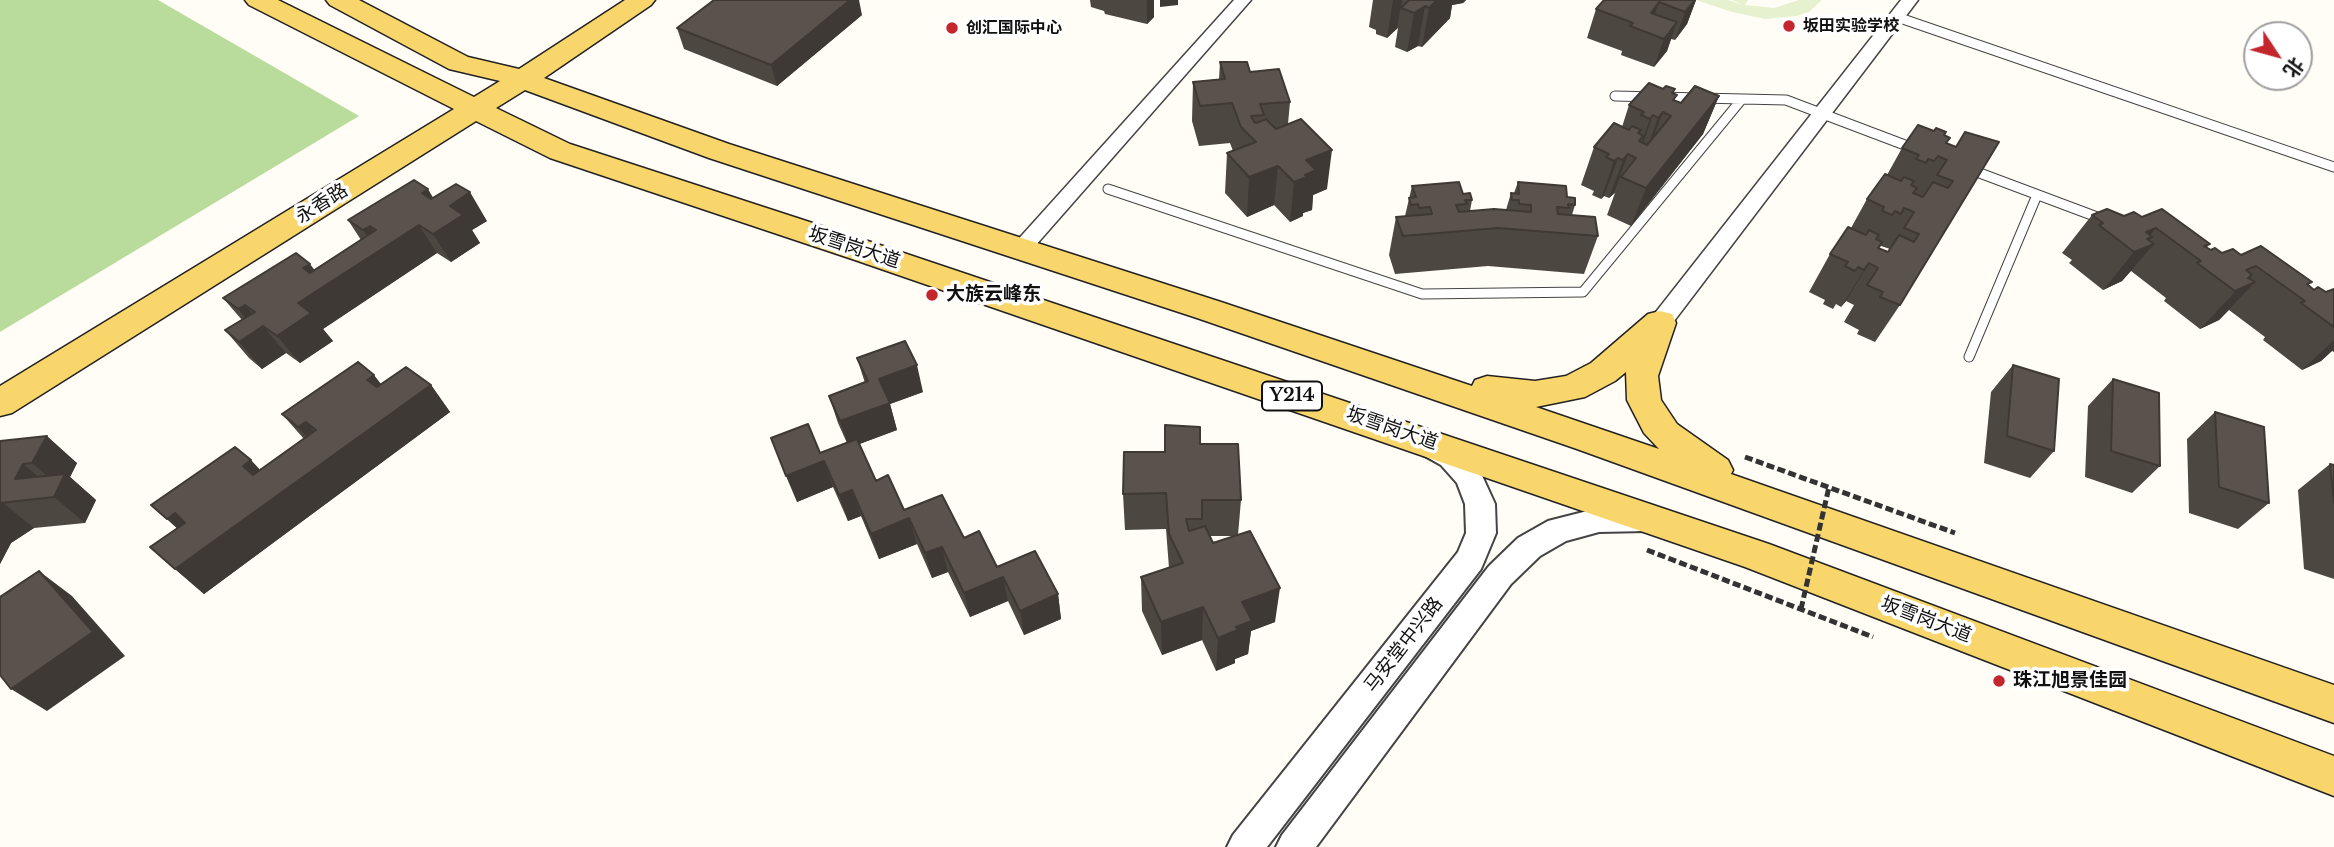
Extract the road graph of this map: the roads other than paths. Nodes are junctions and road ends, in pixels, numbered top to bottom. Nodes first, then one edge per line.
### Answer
1 (258, 0) edge
2 (339, 0) edge
3 (615, 0) edge
4 (642, 0) edge
5 (1243, 0) edge
6 (1910, 0) edge
7 (1897, 17) junction
8 (513, 76) junction
9 (1615, 96) dead end
10 (1742, 99) junction
11 (465, 106) junction
12 (1822, 113) junction
13 (1923, 152) edge
14 (1961, 166) edge
15 (2334, 167) edge
16 (1108, 189) dead end
17 (2037, 195) junction
18 (2115, 223) edge
19 (1021, 249) junction
20 (1660, 323) junction
21 (1969, 357) dead end
22 (1409, 378) junction
23 (0, 382) edge
24 (0, 403) edge
25 (1422, 439) junction
26 (1769, 502) junction
27 (1646, 533) junction
28 (2334, 704) edge
29 (2334, 776) edge
30 (1245, 847) edge
31 (1294, 847) edge

1 - 11 main road, 坂雪岗大道 / Y214
2 - 8 main road
3 - 8 main road, 永香路
4 - 8 main road, 永香路
5 - 19 street
6 - 7 street
7 - 12 street
7 - 15 lane
8 - 11 main road, 永香路
8 - 19 main road
9 - 10 lane
10 - 12 lane
10 - 16 lane
11 - 23 main road, 永香路
11 - 24 main road, 永香路
11 - 25 main road, 坂雪岗大道 / Y214
12 - 13 lane
12 - 20 street
14 - 17 lane
17 - 18 lane
17 - 21 lane
19 - 22 main road
20 - 22 main road
20 - 26 main road
22 - 26 main road
25 - 27 main road, 坂雪岗大道 / Y214
25 - 30 street, 马安堂中兴路
26 - 28 main road
27 - 29 main road, 坂雪岗大道 / Y214
27 - 31 street, 马安堂中兴路

